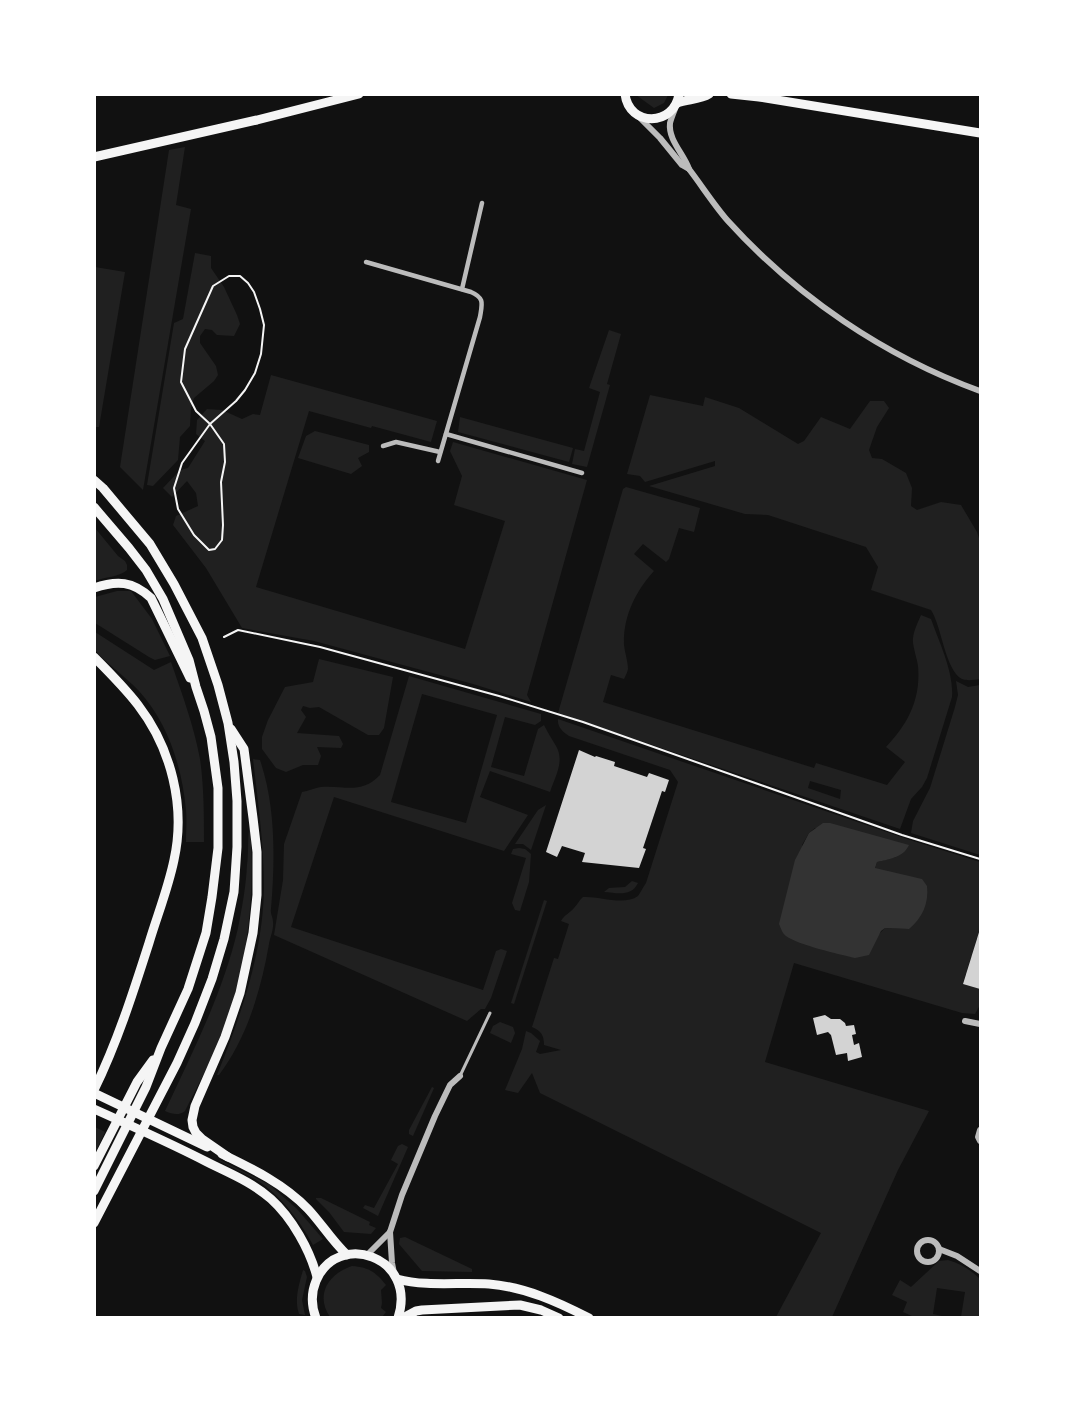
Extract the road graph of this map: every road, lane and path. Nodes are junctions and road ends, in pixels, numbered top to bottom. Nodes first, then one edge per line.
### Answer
1 (359, 94) edge
2 (615, 94) edge
3 (709, 94) edge
4 (731, 94) edge
5 (626, 97) edge
6 (677, 101) edge
7 (637, 114) junction
8 (981, 133) edge
9 (94, 157) edge
10 (689, 169) junction
11 (482, 203) dead end
12 (366, 262) dead end
13 (462, 289) junction
14 (981, 391) edge
15 (210, 424) junction
16 (446, 434) junction
17 (383, 446) dead end
18 (440, 452) junction
19 (438, 460) dead end
20 (582, 473) dead end
21 (94, 480) edge
22 (94, 507) edge
23 (94, 588) edge
24 (224, 637) dead end
25 (94, 657) edge
26 (94, 666) edge
27 (196, 687) junction
28 (127, 692) junction
29 (228, 723) junction
30 (981, 859) edge
31 (490, 1013) dead end
32 (965, 1020) dead end
33 (981, 1024) edge
34 (460, 1076) joint
35 (94, 1092) edge
36 (94, 1109) edge
37 (981, 1130) edge
38 (981, 1141) edge
39 (111, 1146) junction
40 (228, 1157) junction
41 (94, 1166) edge
42 (94, 1191) edge
43 (94, 1223) edge
44 (390, 1232) junction
45 (939, 1249) dead end
46 (347, 1255) junction
47 (367, 1255) junction
48 (981, 1271) edge
49 (396, 1276) junction
50 (317, 1278) junction
51 (316, 1317) edge
52 (400, 1317) edge
53 (559, 1317) edge
54 (589, 1317) edge

1 - 9 main road
2 - 5 main road
3 - 6 main road
4 - 8 main road
5 - 7 main road
6 - 7 main road
6 - 10 street
7 - 10 street
10 - 14 street
11 - 13 street
12 - 13 street
13 - 16 street
15 - 15 path
15 - 15 path
16 - 18 street
16 - 20 street
17 - 18 street
18 - 19 street
21 - 29 main road
22 - 27 main road
23 - 27 main road
24 - 30 path
25 - 28 main road
26 - 28 main road
27 - 39 main road
28 - 35 main road
29 - 40 main road
29 - 43 main road
31 - 34 lane
32 - 33 street
34 - 44 street
35 - 40 main road
36 - 50 main road
37 - 38 street
39 - 41 main road
39 - 42 main road
40 - 46 main road
44 - 47 street
44 - 49 street
45 - 48 street
46 - 47 main road
46 - 50 main road
47 - 49 main road
49 - 52 main road
49 - 54 main road
50 - 51 main road
52 - 53 main road

